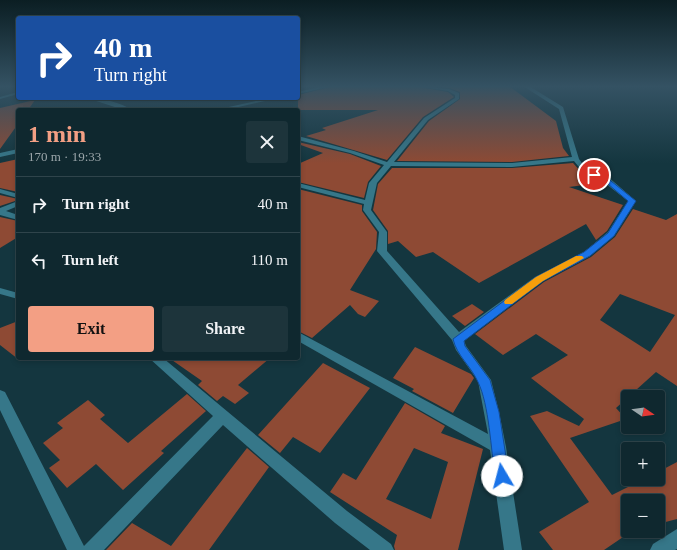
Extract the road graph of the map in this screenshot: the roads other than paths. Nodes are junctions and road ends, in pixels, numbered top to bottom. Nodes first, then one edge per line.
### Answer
1 (437, 112) edge
2 (562, 112) edge
3 (300, 139) edge
4 (16, 151) edge
5 (0, 155) edge
6 (576, 159) junction
7 (388, 164) junction
8 (300, 186) edge
9 (0, 191) edge
10 (16, 195) edge
11 (368, 203) junction
12 (16, 204) edge
13 (0, 211) edge
14 (16, 217) edge
15 (0, 291) edge
16 (16, 295) edge
17 (300, 337) edge
18 (458, 339) junction
19 (157, 360) edge
20 (0, 396) edge
21 (223, 416) junction
22 (498, 447) junction
23 (677, 538) edge
24 (76, 550) edge
25 (92, 550) edge
26 (385, 550) edge
27 (512, 550) edge
28 (659, 550) edge

1 - 7 street
2 - 6 street
3 - 7 street
4 - 5 street
6 - 7 street
6 - 18 street
7 - 11 street
8 - 11 street
9 - 10 street
11 - 18 street
12 - 13 street
13 - 14 street
15 - 16 street
17 - 22 street
18 - 22 street
19 - 21 street
20 - 24 street
21 - 25 street
21 - 26 street
22 - 27 street
23 - 28 street

